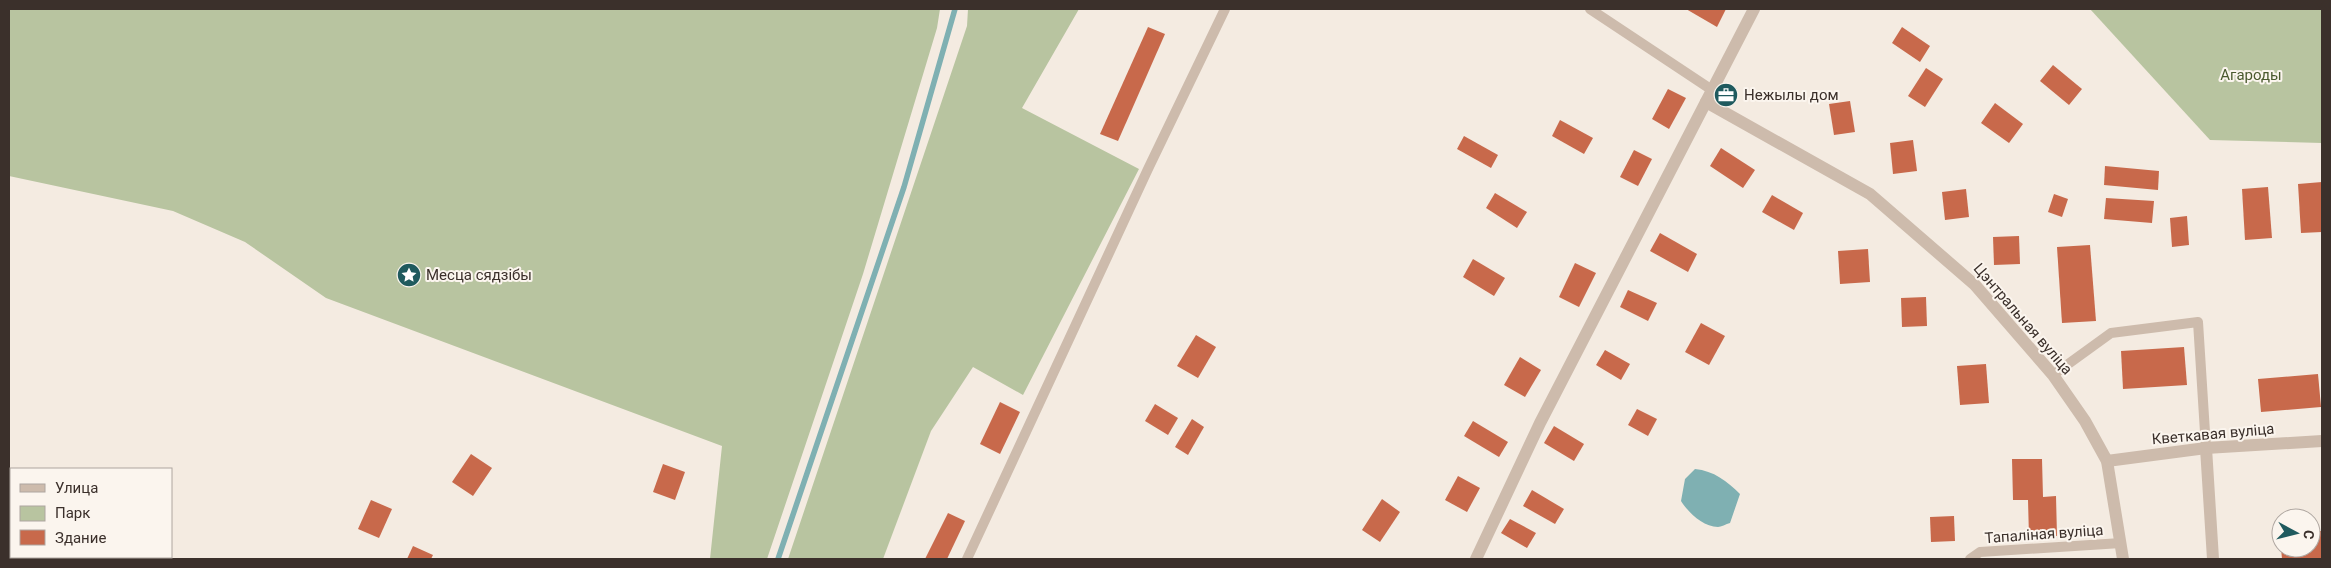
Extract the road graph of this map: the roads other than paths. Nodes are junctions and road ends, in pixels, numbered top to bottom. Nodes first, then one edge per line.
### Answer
1 (1225, 9) edge
2 (1590, 9) edge
3 (1754, 9) edge
4 (1712, 90) junction
5 (1706, 102) junction
6 (2053, 375) junction
7 (2322, 441) edge
8 (2206, 448) junction
9 (2107, 461) junction
10 (2122, 543) junction
11 (967, 559) edge
12 (1476, 559) edge
13 (1970, 559) edge
14 (2123, 559) edge
15 (2213, 559) edge

1 - 11 lane
2 - 4 lane
3 - 4 street
4 - 5 street
5 - 6 street, Цэнтральная вуліца
5 - 12 street
6 - 8 lane
6 - 9 street, Цэнтральная вуліца
7 - 8 street, Кветкавая вуліца
8 - 9 street, Кветкавая вуліца
8 - 15 street
9 - 10 street, Цэнтральная вуліца
10 - 13 lane, Тапаліная вуліца
10 - 14 street, Цэнтральная вуліца

